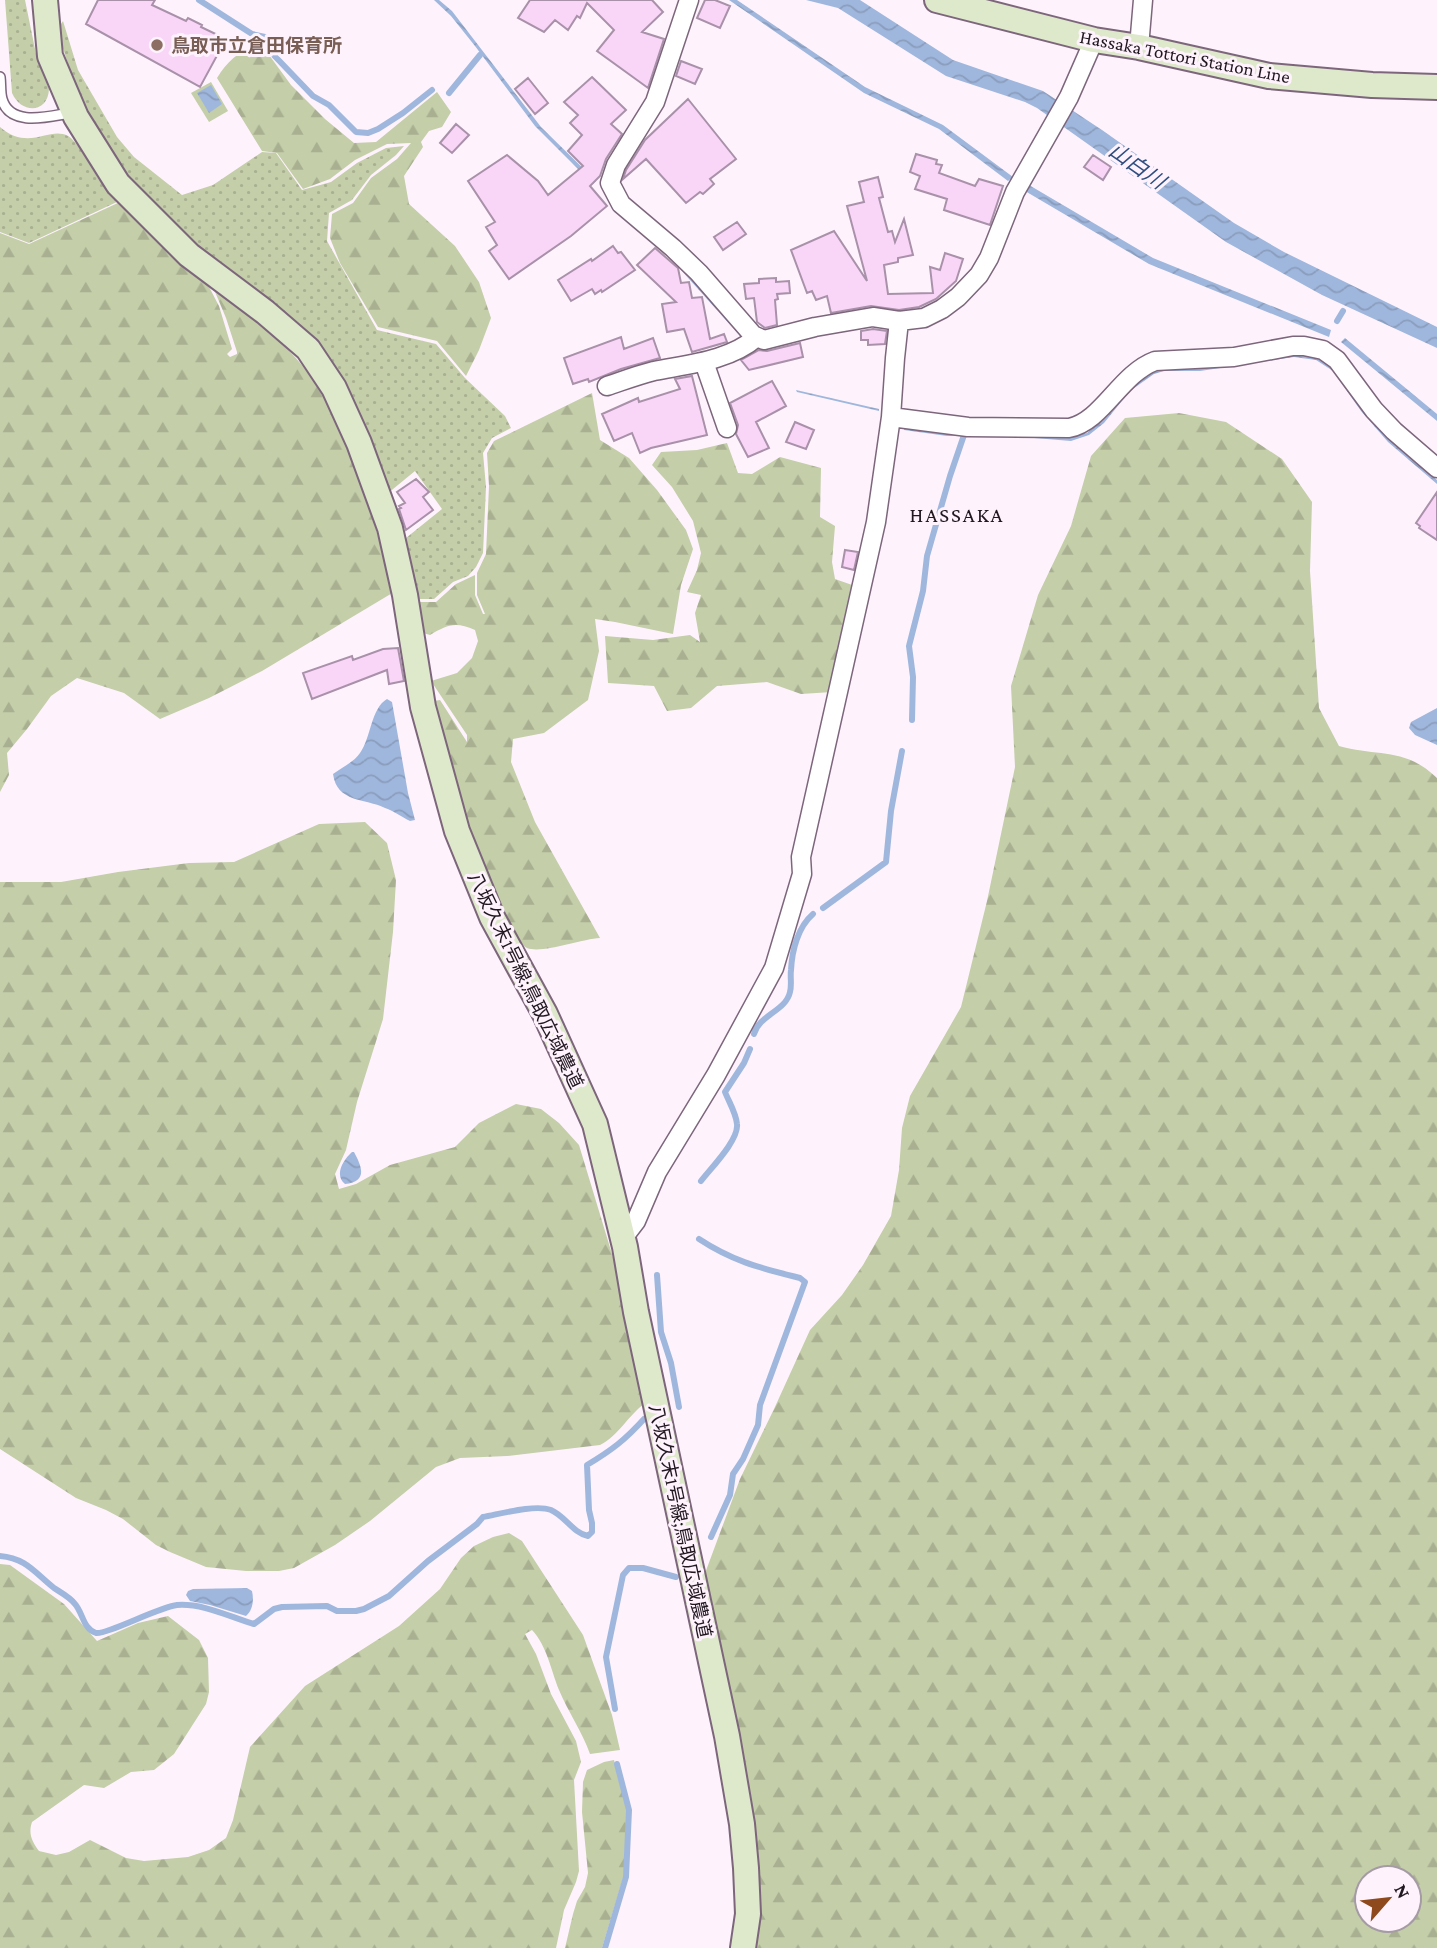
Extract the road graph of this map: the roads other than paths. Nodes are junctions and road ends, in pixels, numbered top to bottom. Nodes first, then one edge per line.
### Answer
1 (45, 0) edge
2 (689, 0) edge
3 (937, 0) edge
4 (1143, 0) edge
5 (1094, 40) junction
6 (1139, 47) junction
7 (0, 77) edge
8 (1437, 87) edge
9 (74, 112) junction
10 (899, 321) junction
11 (757, 337) junction
12 (704, 362) junction
13 (607, 386) dead end
14 (891, 417) junction
15 (727, 428) dead end
16 (1437, 468) edge
17 (623, 1238) junction
18 (743, 1948) edge

1 - 9 street, 八坂久末1号線;鳥取広域農道
2 - 11 street
3 - 5 street, Hassaka Tottori Station Line
4 - 6 street
5 - 6 street, Hassaka Tottori Station Line
5 - 10 street
6 - 8 street, Hassaka Tottori Station Line
7 - 9 lane
9 - 17 street, 八坂久末1号線;鳥取広域農道
10 - 11 street
10 - 14 street
11 - 12 street
12 - 13 street
12 - 15 street
14 - 16 street
14 - 17 street
17 - 18 street, 八坂久末1号線;鳥取広域農道

